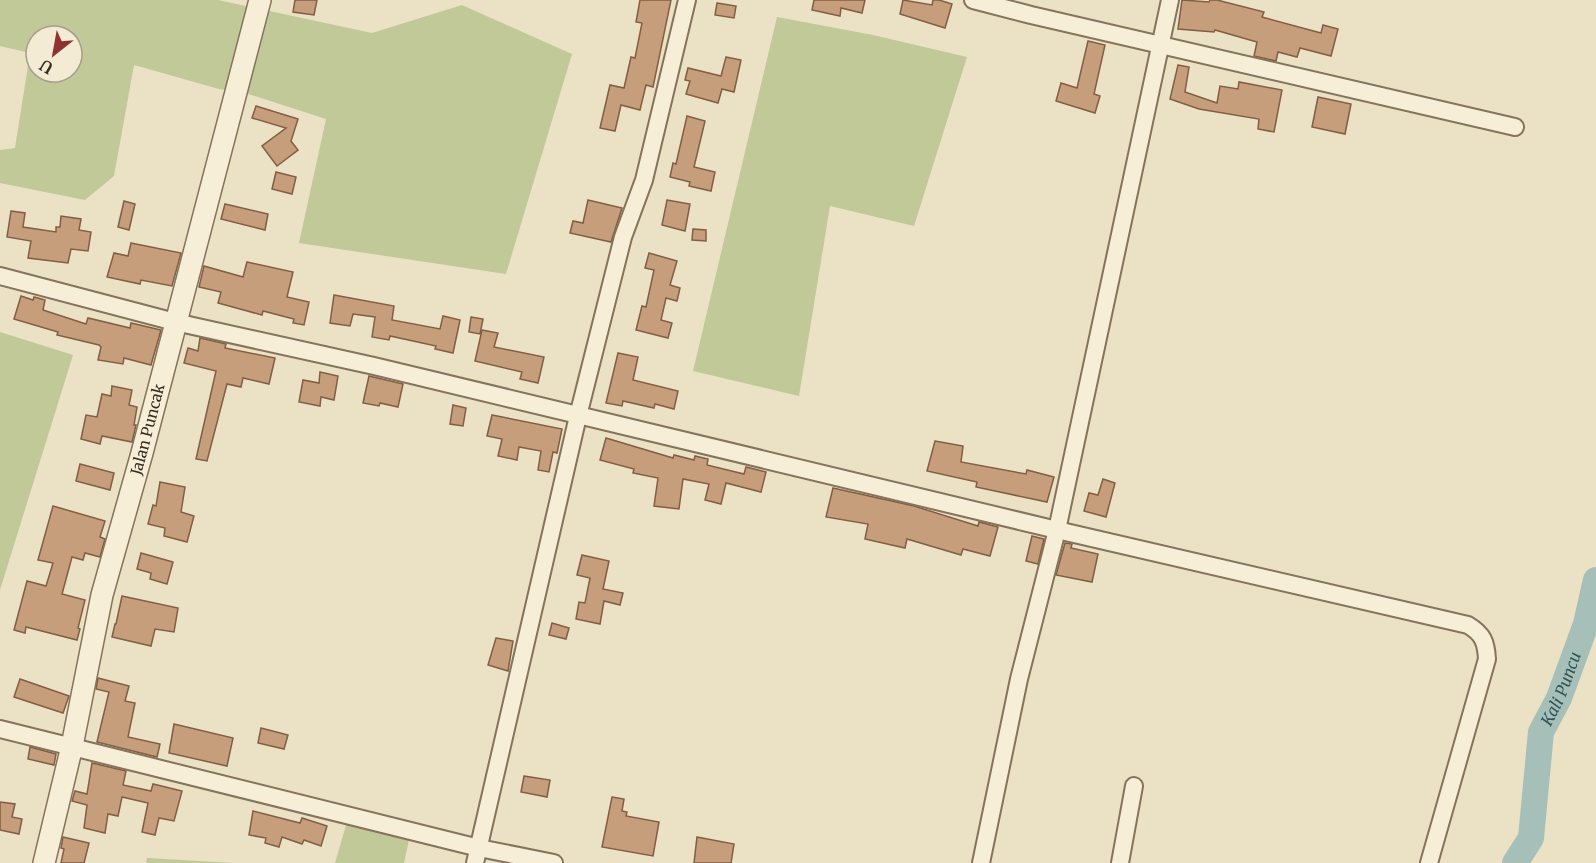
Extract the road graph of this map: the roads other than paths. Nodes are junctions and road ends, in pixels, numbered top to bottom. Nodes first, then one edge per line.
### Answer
1 (260, 0) edge
2 (687, 0) edge
3 (973, 0) edge
4 (1170, 0) edge
5 (1160, 45) junction
6 (1515, 127) dead end
7 (0, 276) edge
8 (176, 322) junction
9 (578, 416) junction
10 (1057, 530) junction
11 (0, 729) edge
12 (72, 746) junction
13 (1134, 786) dead end
14 (477, 855) edge
15 (44, 863) edge
16 (554, 863) edge
17 (981, 863) edge
18 (1120, 863) edge
19 (1429, 863) edge

1 - 8 street, Jalan Puncak
2 - 9 street
3 - 5 street
4 - 5 street
5 - 6 street
5 - 10 street
7 - 8 street
8 - 9 street
8 - 12 street, Jalan Puncak
9 - 10 street
9 - 14 street
10 - 17 street
10 - 19 street
11 - 12 street
12 - 14 street
12 - 15 street, Jalan Puncak
13 - 18 street
14 - 16 street

